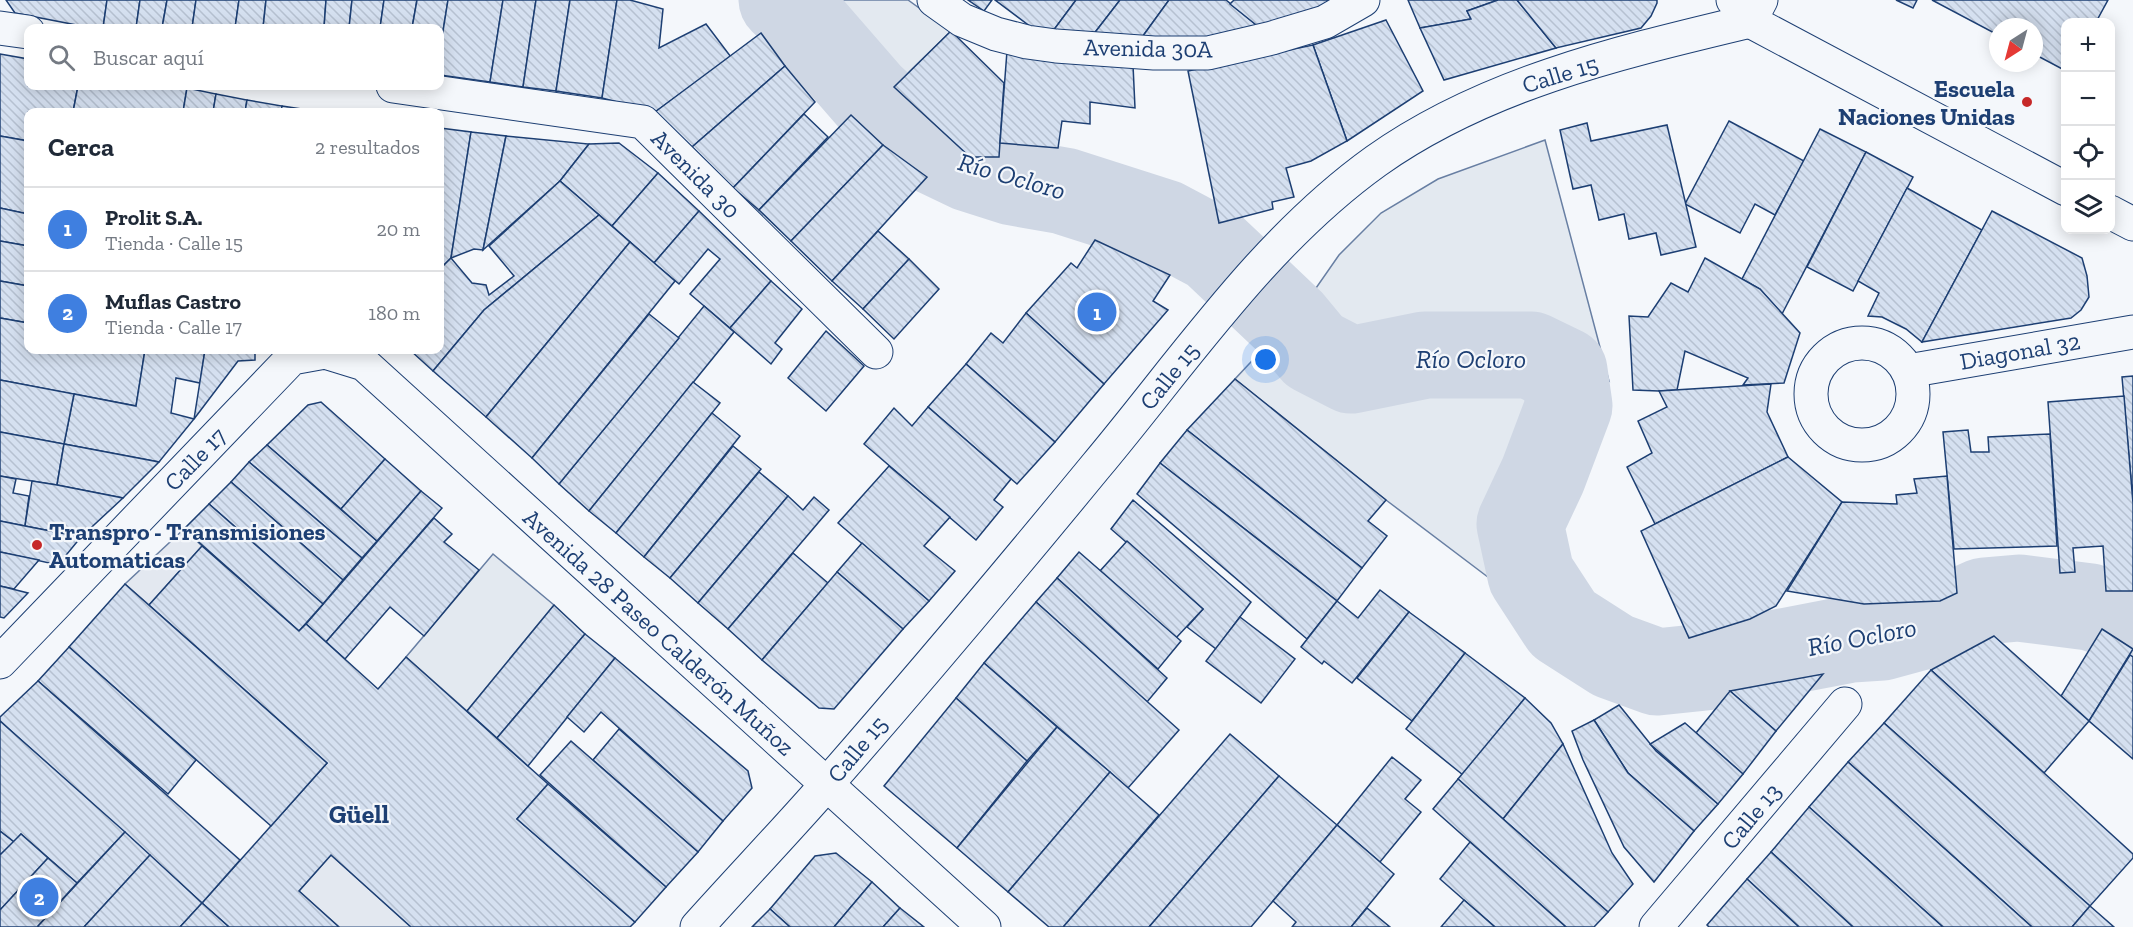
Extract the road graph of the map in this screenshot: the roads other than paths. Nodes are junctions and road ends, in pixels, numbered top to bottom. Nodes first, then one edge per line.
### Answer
1 (934, 0) edge
2 (1363, 0) edge
3 (1748, 7) edge
4 (0, 28) edge
5 (24, 31) edge
6 (421, 90) edge
7 (2061, 186) edge
8 (2115, 215) edge
9 (2133, 224) edge
10 (2133, 332) edge
11 (876, 352) dead end
12 (314, 354) edge
13 (332, 354) edge
14 (1908, 371) dead end
15 (0, 662) edge
16 (1845, 704) dead end
17 (827, 784) junction
18 (697, 927) edge
19 (984, 927) edge
20 (1656, 927) edge

1 - 2 street, Avenida 30A
3 - 7 street
3 - 17 street, Calle 15
4 - 5 street
6 - 11 street, Avenida 30
8 - 9 street
10 - 14 street, Diagonal 32
12 - 15 street, Calle 17
13 - 17 street, Avenida 28 Paseo Calderón Muñoz
16 - 20 street, Calle 13
17 - 18 street, Calle 15
17 - 19 street, Avenida 28 Paseo Calderón Muñoz

